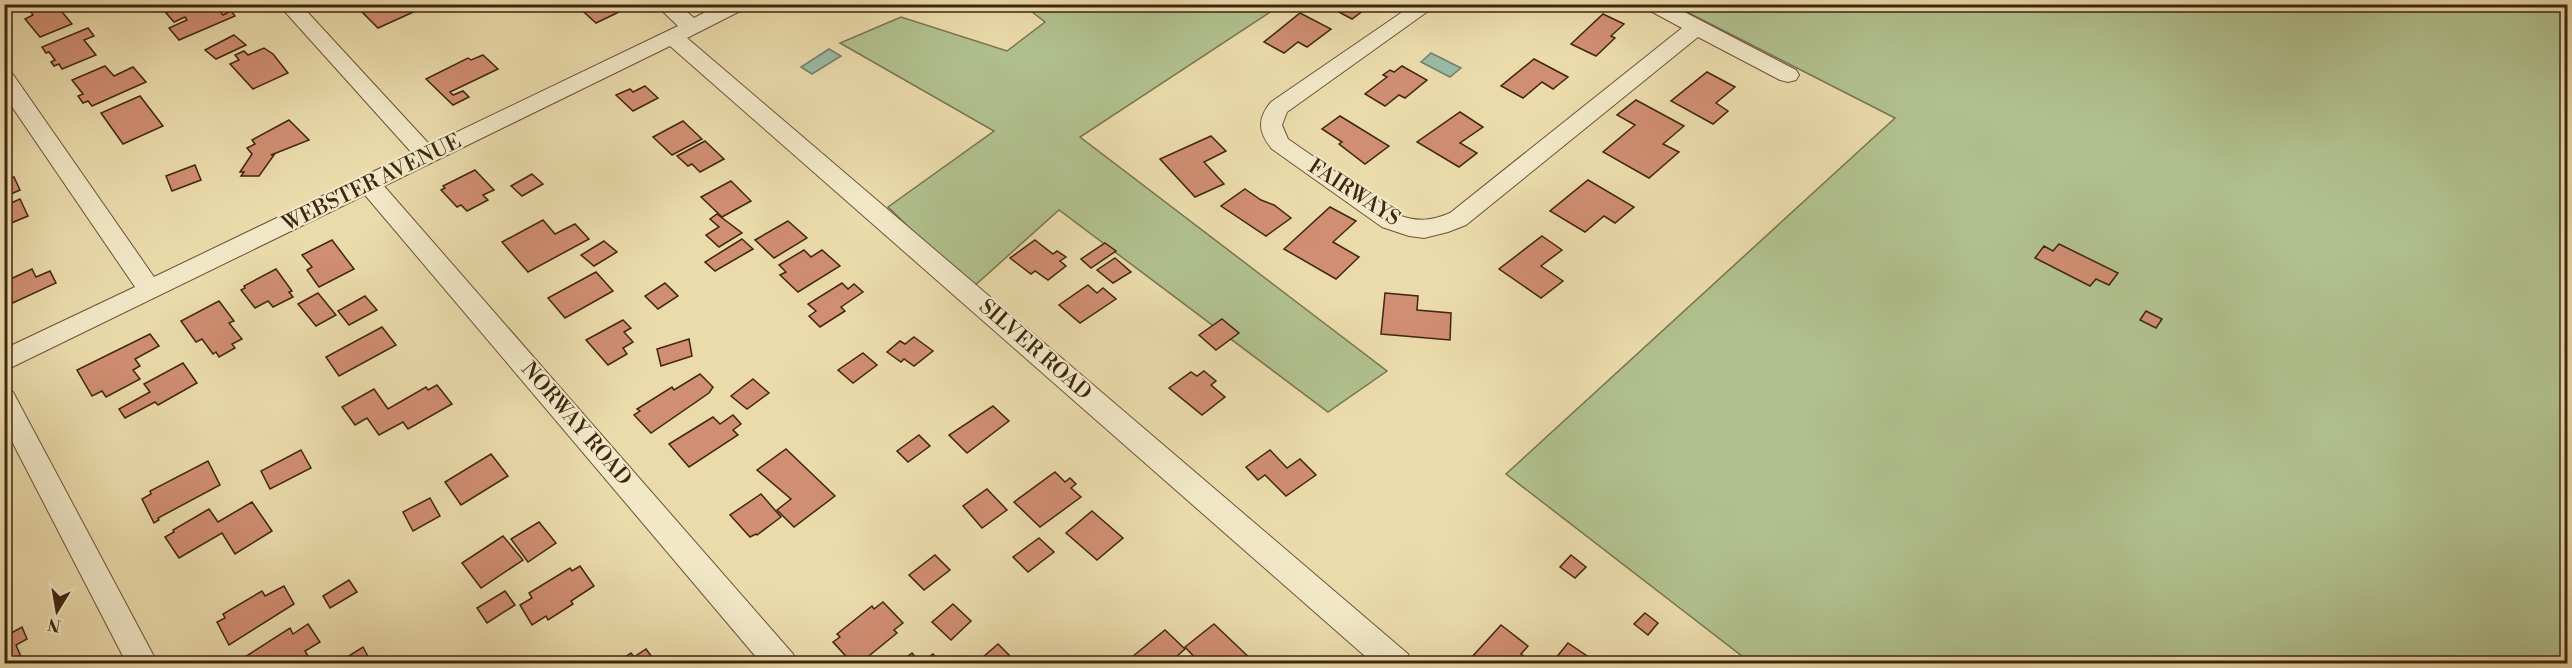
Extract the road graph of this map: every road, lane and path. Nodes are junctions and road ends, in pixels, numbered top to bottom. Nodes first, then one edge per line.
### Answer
1 (288, 4) edge
2 (665, 4) edge
3 (739, 4) edge
4 (1428, 4) edge
5 (1652, 4) edge
6 (1695, 28) junction
7 (683, 32) junction
8 (1788, 75) dead end
9 (4, 78) edge
10 (427, 156) junction
11 (369, 184) junction
12 (150, 290) junction
13 (4, 361) edge
14 (4, 399) edge
15 (143, 663) edge
16 (782, 663) edge
17 (1397, 663) edge

1 - 10 street
2 - 7 street, SILVER ROAD
3 - 7 street, WEBSTER AVENUE
4 - 6 street, FAIRWAYS
5 - 6 street
6 - 8 street
7 - 10 street, WEBSTER AVENUE
7 - 17 street, SILVER ROAD
9 - 12 street
10 - 11 street, WEBSTER AVENUE
11 - 12 street, WEBSTER AVENUE
11 - 16 street, NORWAY ROAD
12 - 13 street, WEBSTER AVENUE
14 - 15 street

